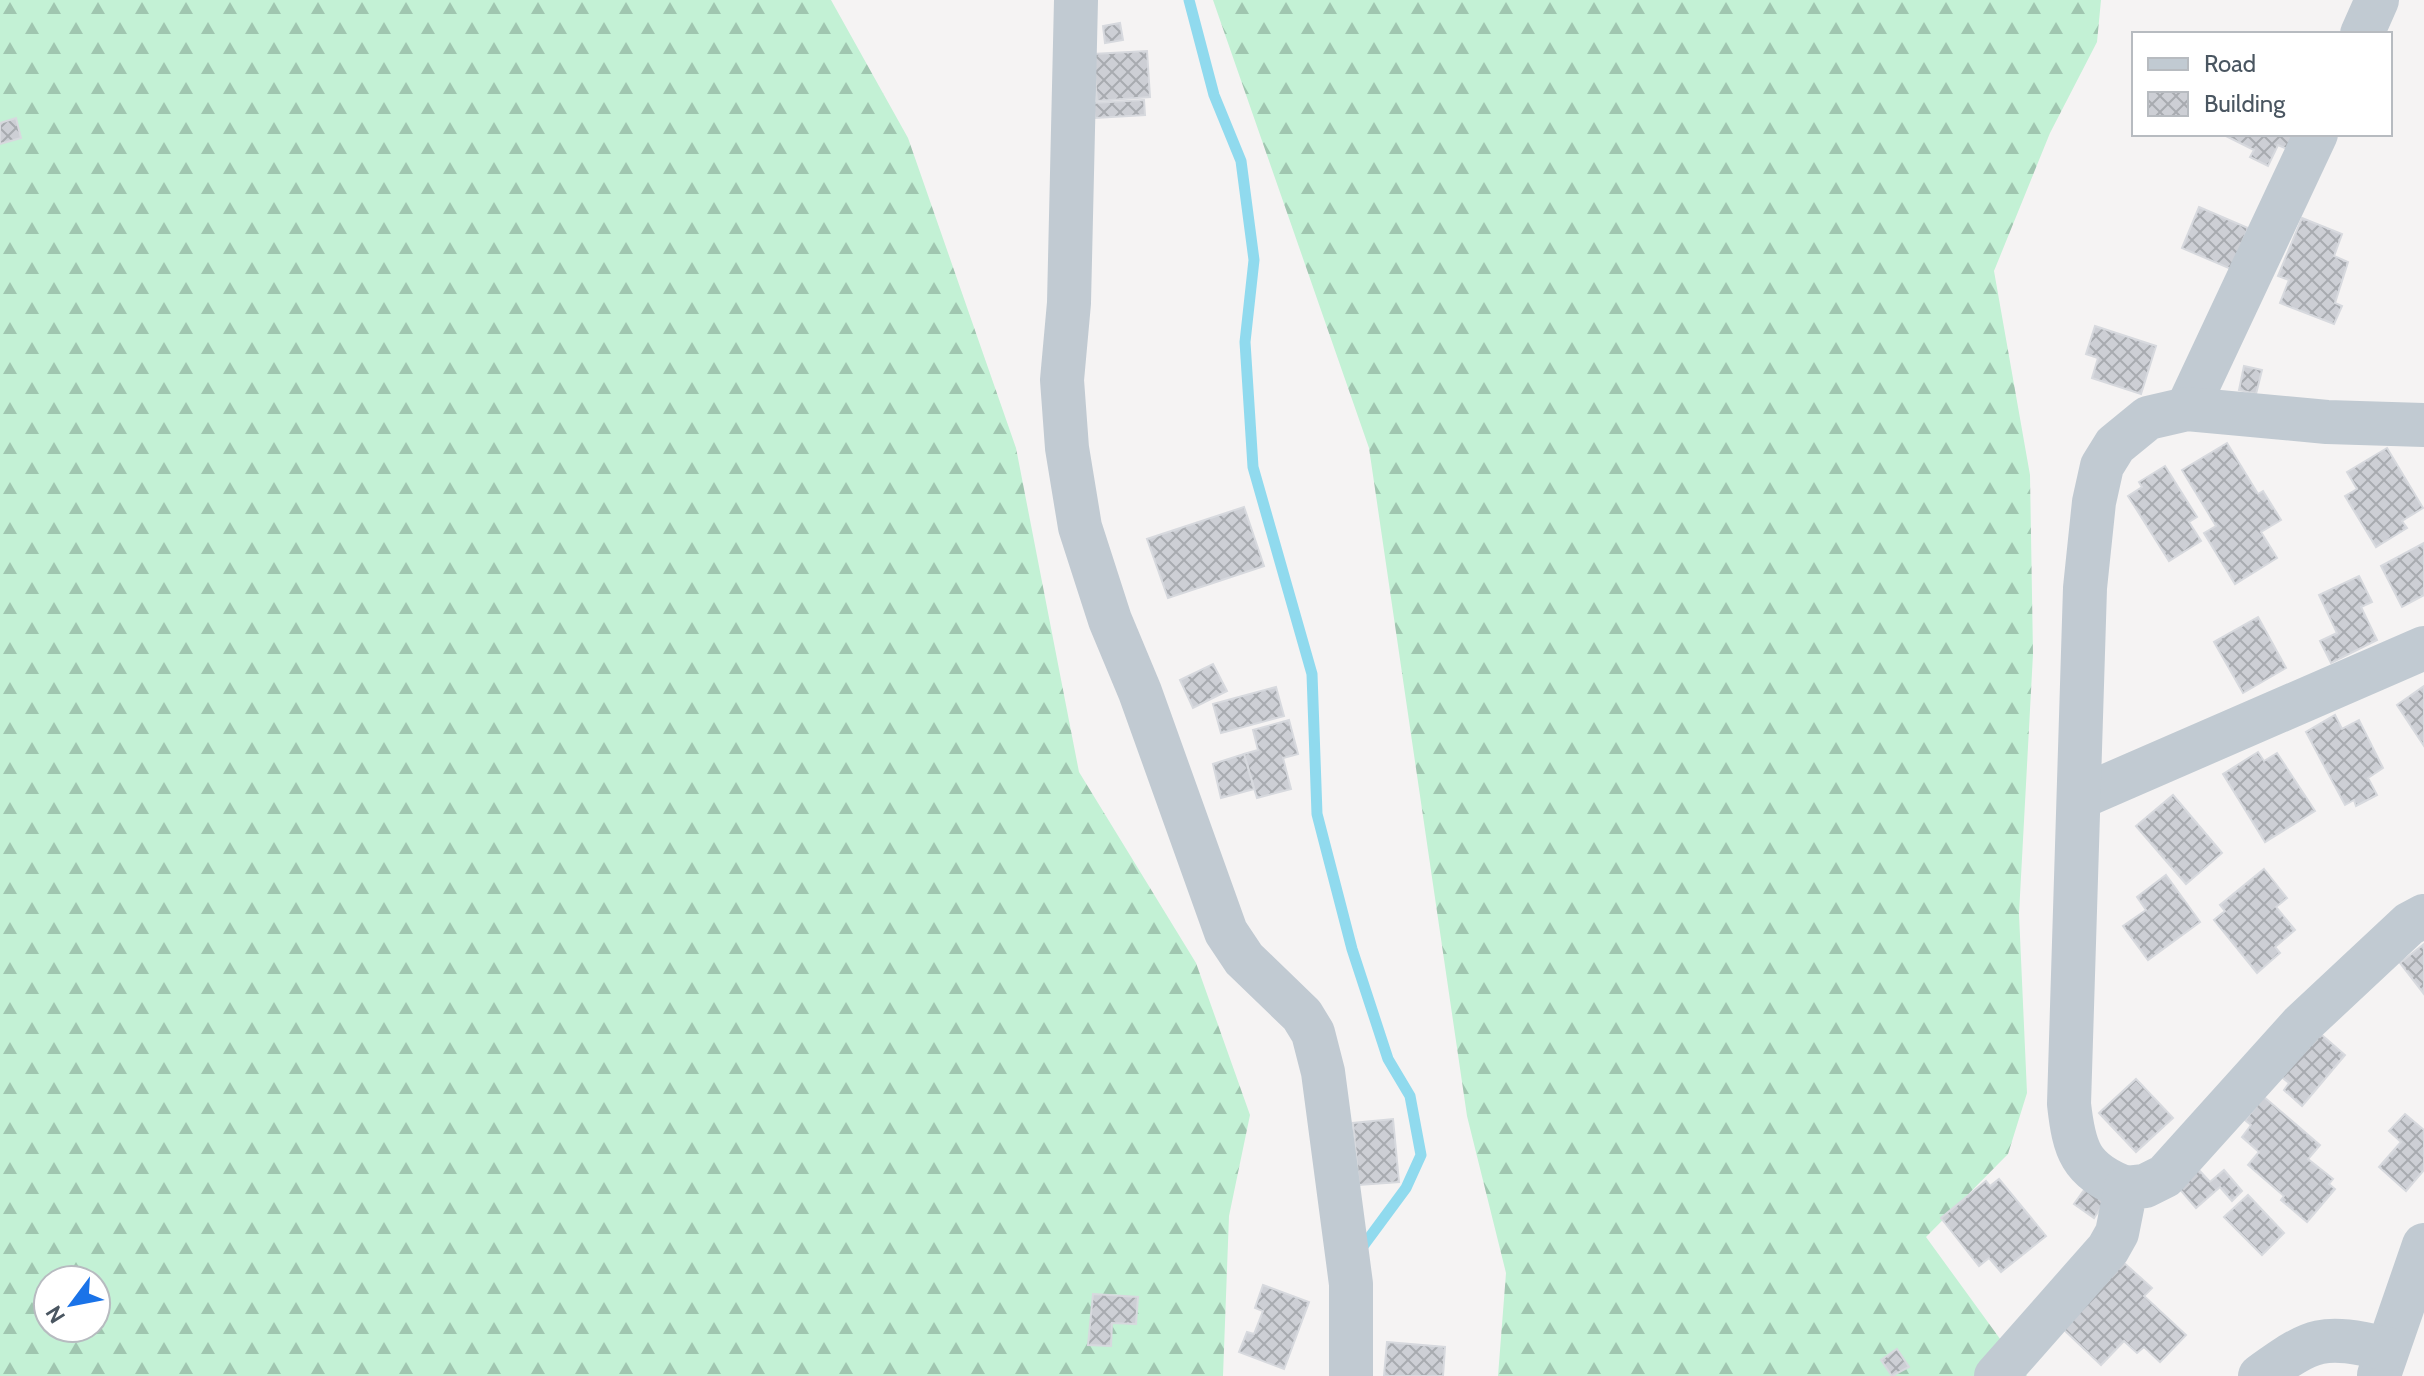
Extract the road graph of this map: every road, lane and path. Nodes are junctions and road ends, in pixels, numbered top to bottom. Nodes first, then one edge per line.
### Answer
1 (1076, 0) edge
2 (2377, 0) edge
3 (2363, 32) edge
4 (2315, 136) edge
5 (2187, 409) junction
6 (2424, 425) edge
7 (2424, 648) edge
8 (2081, 797) junction
9 (2424, 916) edge
10 (2126, 1188) junction
11 (2424, 1245) edge
12 (2383, 1363) edge
13 (1351, 1376) edge
14 (1996, 1376) edge
15 (2260, 1376) edge

1 - 13 street
2 - 3 street
4 - 5 street
5 - 6 street
5 - 8 street
7 - 8 street
8 - 10 street
9 - 10 street
10 - 14 street
11 - 12 street
12 - 15 street

